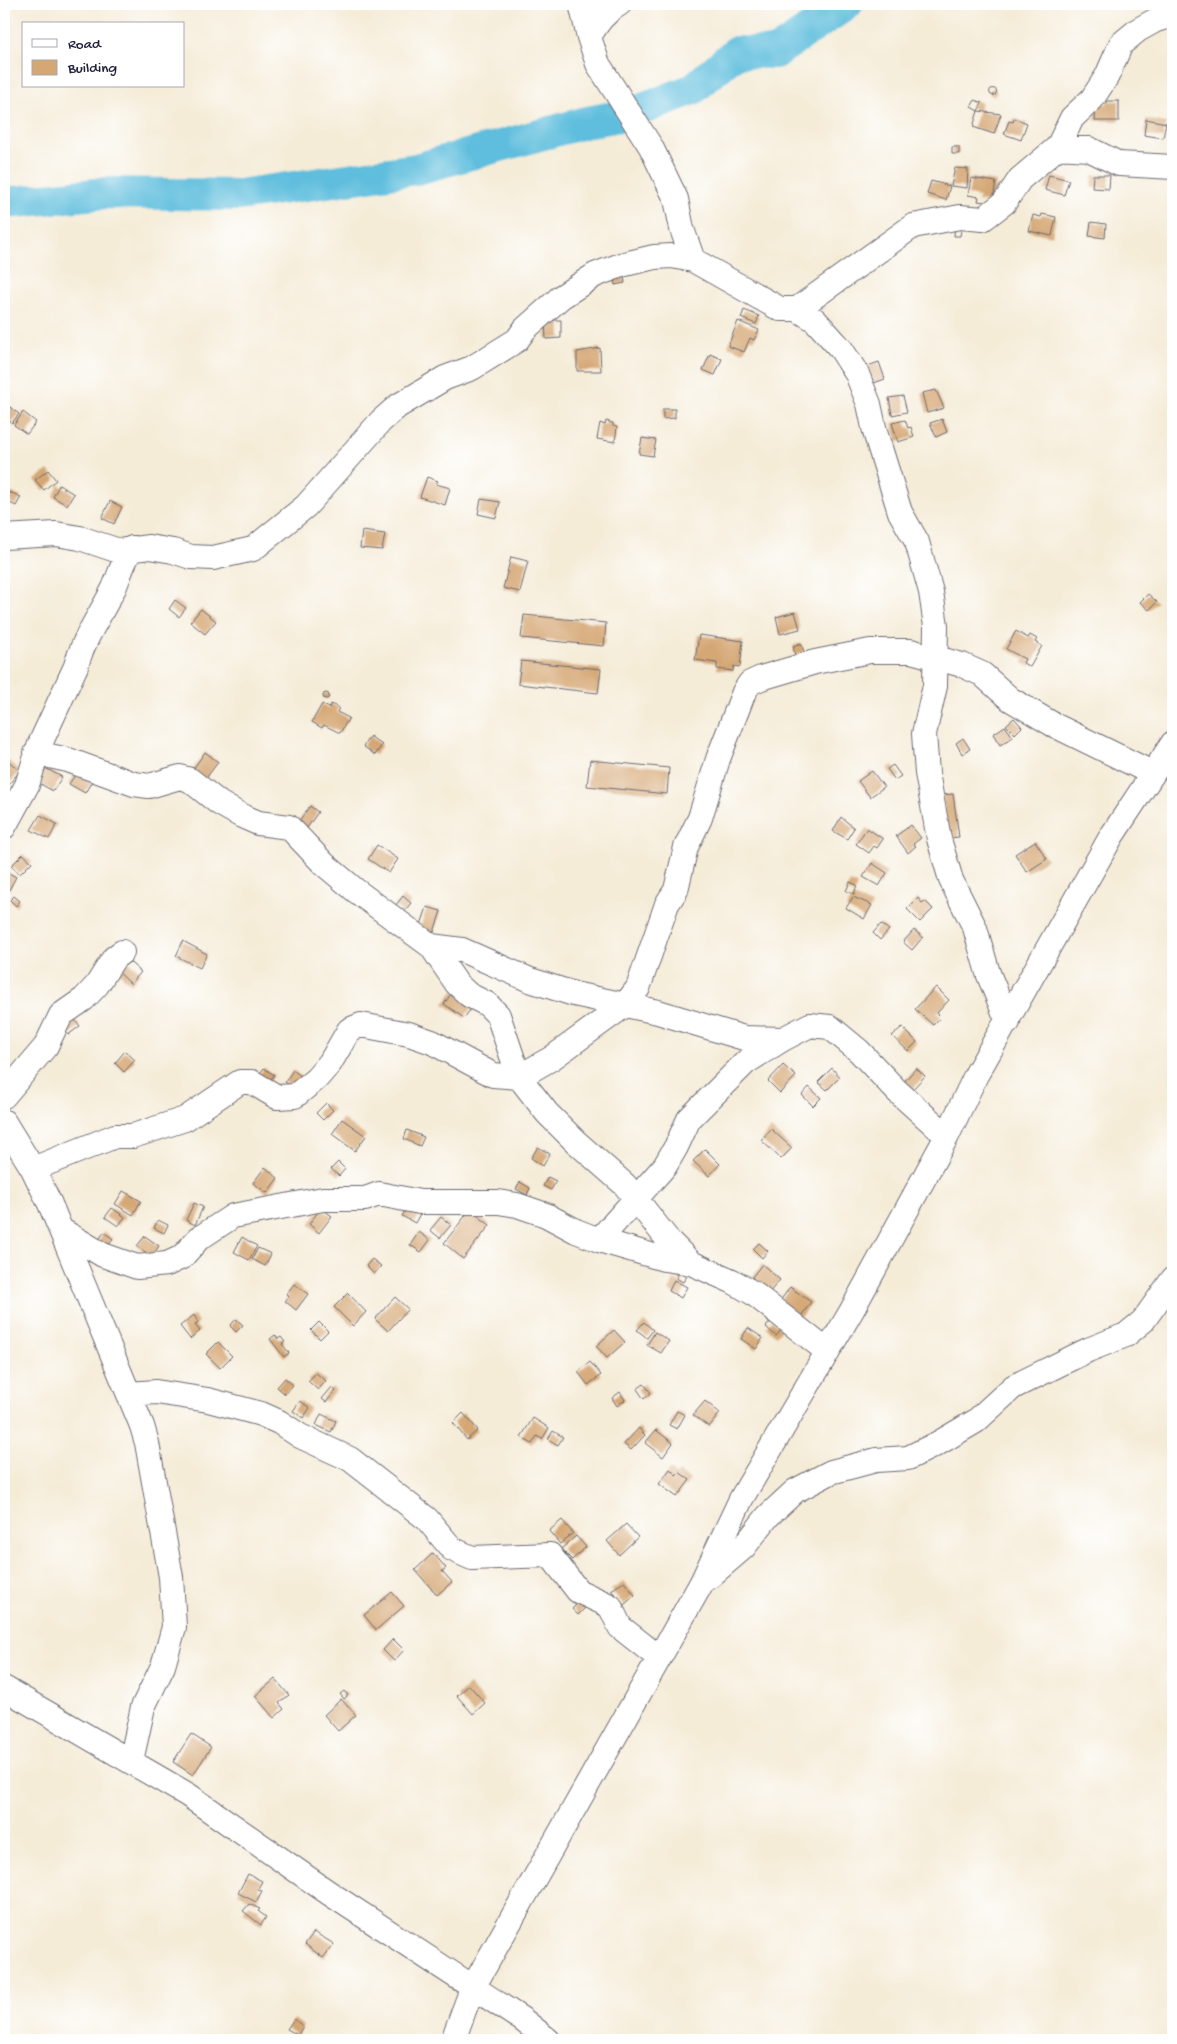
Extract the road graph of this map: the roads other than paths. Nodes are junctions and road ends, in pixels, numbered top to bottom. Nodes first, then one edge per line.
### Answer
1 (582, 4) edge
2 (619, 4) edge
3 (1173, 15) edge
4 (589, 37) junction
5 (1058, 147) junction
6 (1173, 167) edge
7 (693, 260) junction
8 (797, 309) junction
9 (4, 537) edge
10 (132, 548) junction
11 (937, 658) junction
12 (1173, 743) edge
13 (36, 753) junction
14 (1152, 773) junction
15 (4, 827) edge
16 (431, 946) junction
17 (122, 952) dead end
18 (626, 1004) junction
19 (1008, 1022) junction
20 (783, 1039) junction
21 (519, 1077) junction
22 (4, 1096) edge
23 (4, 1122) edge
24 (947, 1136) junction
25 (33, 1169) junction
26 (635, 1198) junction
27 (61, 1230) junction
28 (599, 1240) junction
29 (692, 1263) junction
30 (1173, 1279) edge
31 (828, 1352) junction
32 (129, 1394) junction
33 (701, 1584) junction
34 (658, 1657) junction
35 (4, 1688) edge
36 (131, 1761) junction
37 (472, 1989) junction
38 (453, 2040) edge
39 (548, 2040) edge

1 - 4 street
2 - 4 street
3 - 5 street
4 - 7 street
5 - 6 street
5 - 8 street
7 - 8 street
7 - 10 street
8 - 11 street
9 - 10 street
10 - 13 street
11 - 14 street
11 - 18 street
11 - 19 street
12 - 14 street
13 - 15 street
13 - 16 street
14 - 19 street
16 - 18 street
16 - 21 street
17 - 22 street
18 - 20 street
18 - 21 street
19 - 24 street
20 - 24 street
20 - 26 street
21 - 25 street
21 - 26 street
23 - 25 street
24 - 31 street
25 - 27 street
26 - 28 street
26 - 29 street
27 - 28 street
27 - 32 street
28 - 29 street
29 - 31 street
30 - 33 street
31 - 33 street
32 - 34 street
32 - 36 street
33 - 34 street
34 - 37 street
35 - 36 street
36 - 37 street
37 - 38 street
37 - 39 street

